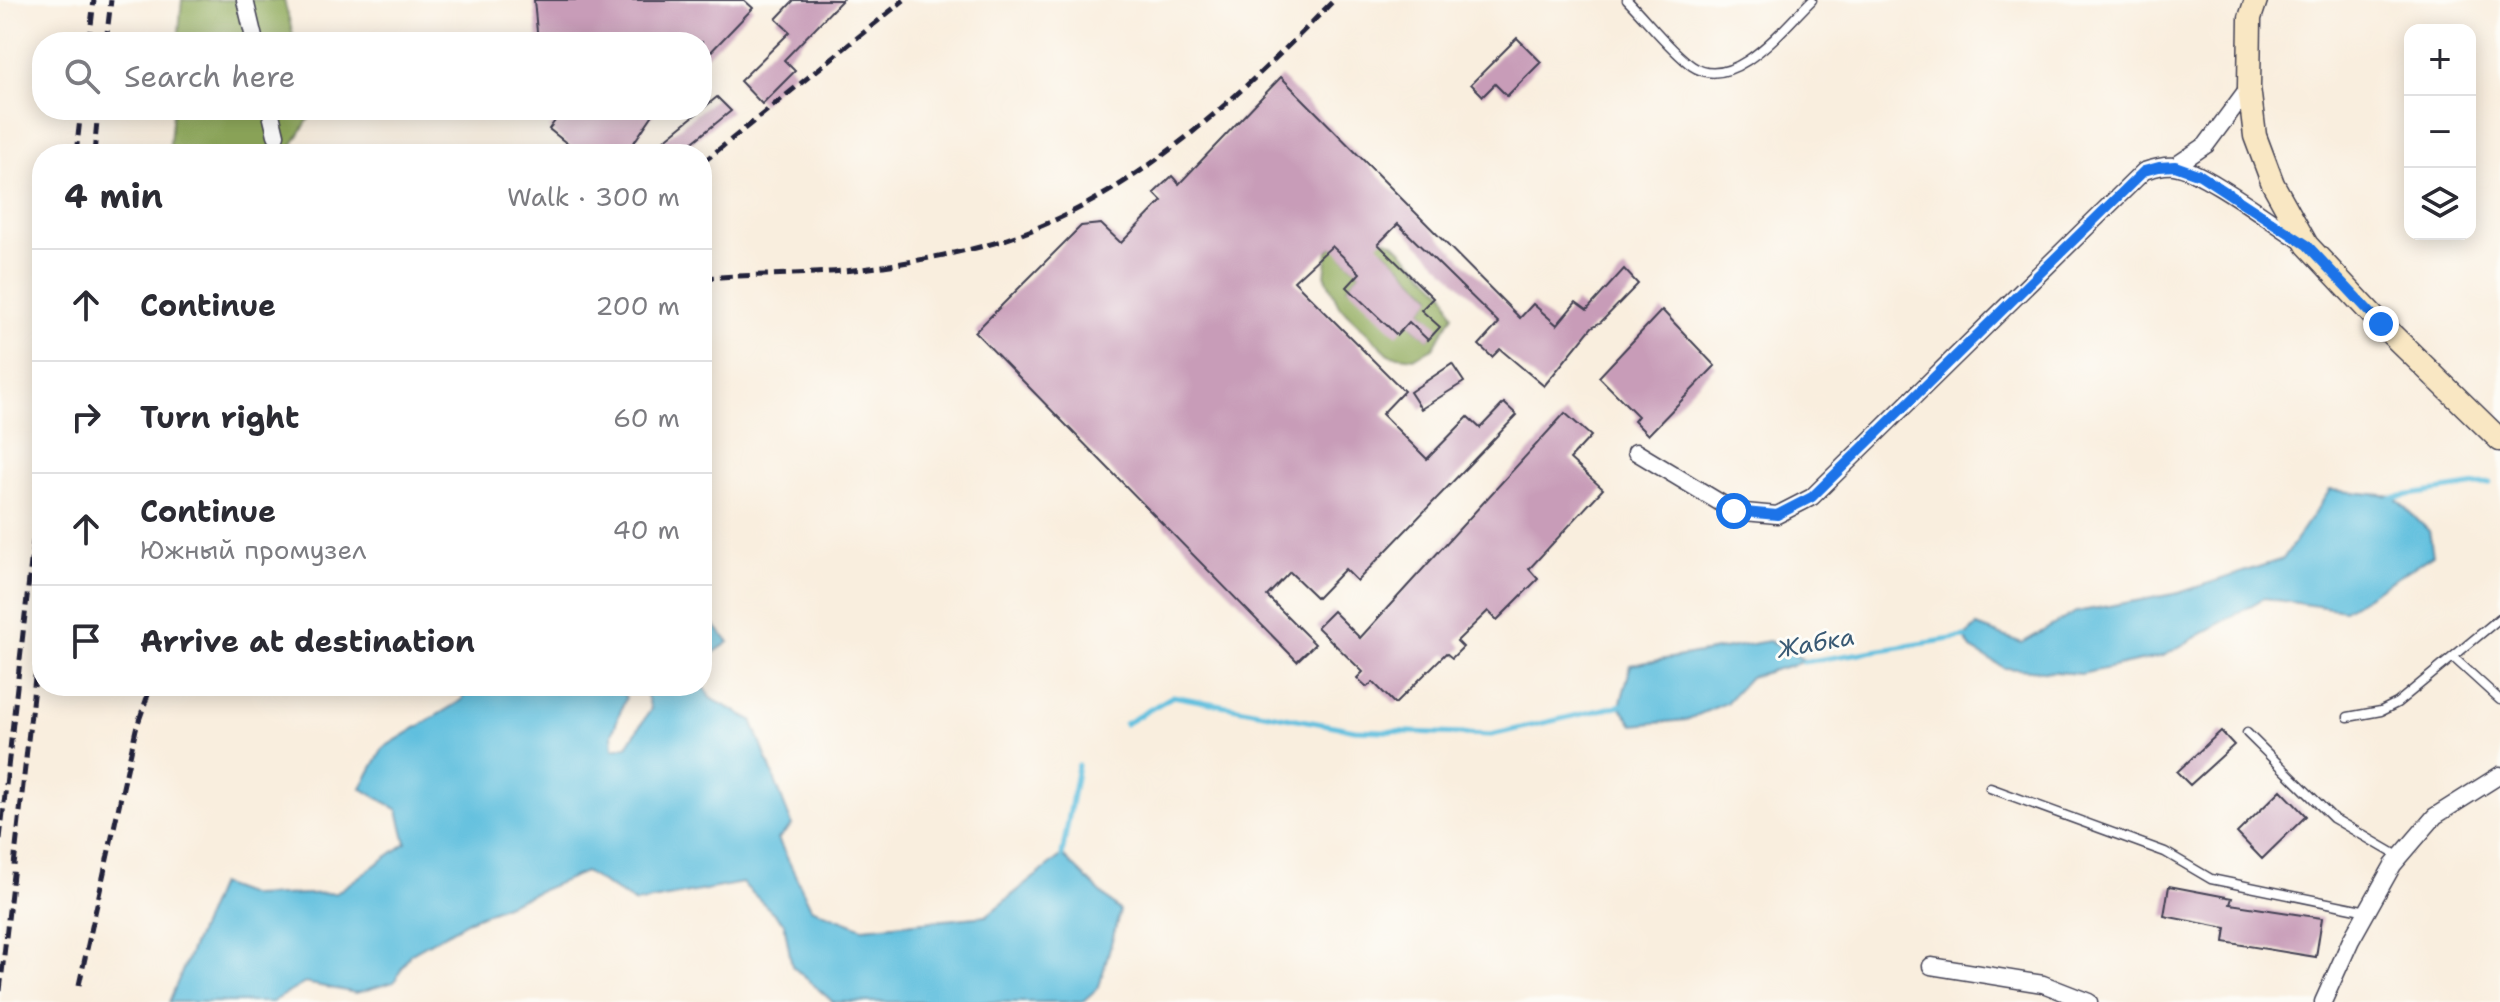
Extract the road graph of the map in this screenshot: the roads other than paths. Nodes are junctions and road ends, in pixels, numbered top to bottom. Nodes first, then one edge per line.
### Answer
1 (245, 0) edge
2 (1627, 0) edge
3 (1812, 0) edge
4 (2256, 0) edge
5 (253, 32) edge
6 (2249, 87) junction
7 (272, 120) edge
8 (276, 135) dead end
9 (2175, 166) junction
10 (2307, 245) junction
11 (2500, 440) edge
12 (1636, 452) dead end
13 (2500, 618) edge
14 (2454, 658) junction
15 (2500, 700) edge
16 (2348, 717) dead end
17 (2247, 733) dead end
18 (2500, 775) edge
19 (1990, 788) dead end
20 (2400, 857) junction
21 (2367, 911) junction
22 (1931, 966) dead end
23 (2089, 1002) edge
24 (2323, 1002) edge

1 - 5 street
2 - 3 lane
4 - 6 street
6 - 9 street
6 - 10 street
7 - 8 street
9 - 10 street
9 - 12 street
10 - 11 street
13 - 14 lane
14 - 15 lane
14 - 16 lane
17 - 20 lane
18 - 20 street
19 - 21 lane
20 - 21 street
21 - 24 street
22 - 23 street

